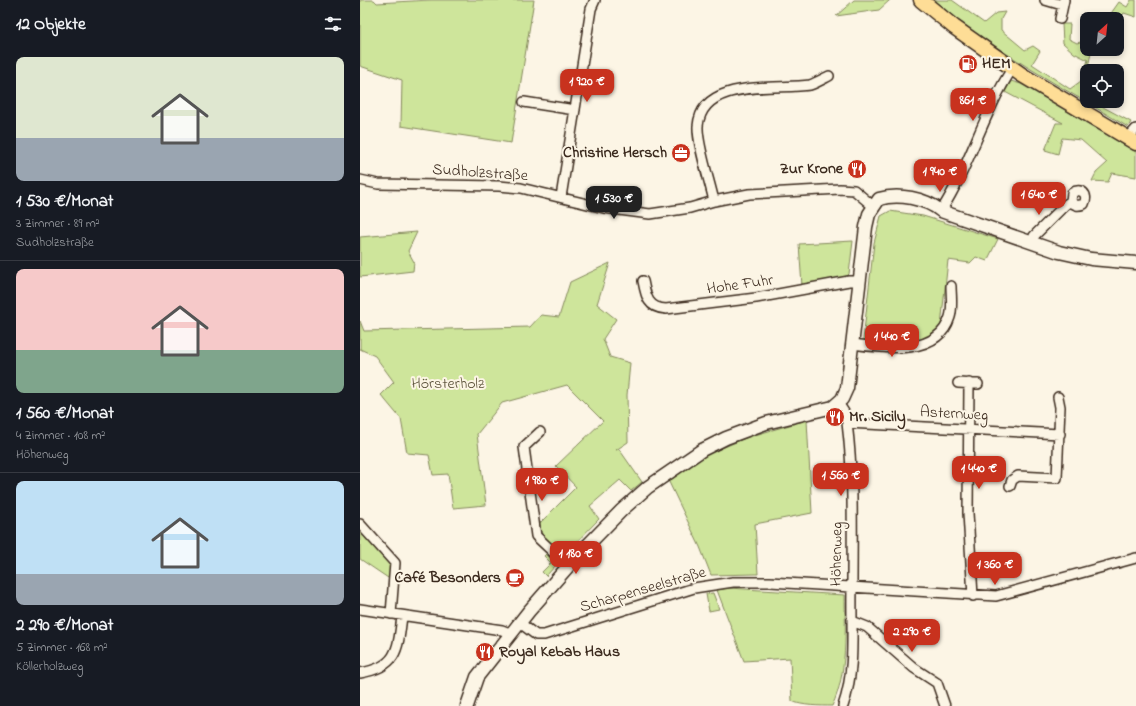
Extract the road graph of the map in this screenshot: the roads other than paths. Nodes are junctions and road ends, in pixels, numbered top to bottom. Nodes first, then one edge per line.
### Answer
1 (596, 0) edge
2 (921, 0) edge
3 (1045, 0) edge
4 (1063, 2) edge
5 (1060, 19) dead end
6 (1012, 69) junction
7 (829, 76) dead end
8 (524, 102) dead end
9 (575, 110) junction
10 (1133, 137) edge
11 (360, 180) edge
12 (561, 197) junction
13 (714, 201) junction
14 (1071, 201) dead end
15 (874, 207) junction
16 (941, 210) junction
17 (1032, 243) junction
18 (1136, 263) edge
19 (643, 281) dead end
20 (859, 281) junction
21 (951, 286) dead end
22 (852, 344) junction
23 (958, 383) dead end
24 (1058, 398) dead end
25 (838, 403) junction
26 (847, 423) junction
27 (968, 429) junction
28 (540, 432) dead end
29 (1060, 434) junction
30 (1010, 486) dead end
31 (360, 524) edge
32 (1136, 558) edge
33 (568, 566) junction
34 (852, 588) junction
35 (973, 596) junction
36 (360, 609) edge
37 (390, 614) junction
38 (402, 616) junction
39 (852, 621) junction
40 (520, 623) junction
41 (512, 634) junction
42 (360, 673) edge
43 (467, 706) edge
44 (843, 706) edge
45 (945, 706) edge

1 - 9 street
2 - 6 main road
3 - 4 street
4 - 5 street
6 - 10 main road
6 - 16 street
7 - 13 street
8 - 9 street
9 - 12 street
11 - 12 street, Sudholzstraße
12 - 13 street, Sudholzstraße
13 - 15 street, Sudholzstraße
14 - 17 street
15 - 16 street
15 - 20 street
16 - 17 street
17 - 18 street
19 - 20 street, Hohe Fuhr
20 - 22 street
21 - 22 street
22 - 25 street
23 - 27 street
24 - 29 street
25 - 26 street, Höhenweg
25 - 33 street
26 - 27 street, Asternweg
26 - 34 street, Höhenweg
27 - 29 street, Asternweg
27 - 35 street
28 - 33 street
29 - 30 street
31 - 37 street
32 - 35 street, Scharpenseelstraße
33 - 40 street
34 - 35 street, Scharpenseelstraße
34 - 39 street, Höhenweg
34 - 40 street, Scharpenseelstraße
36 - 37 street
37 - 38 street
38 - 41 street
38 - 42 street
39 - 44 street, Höhenweg
39 - 45 street
40 - 41 street
41 - 43 street

